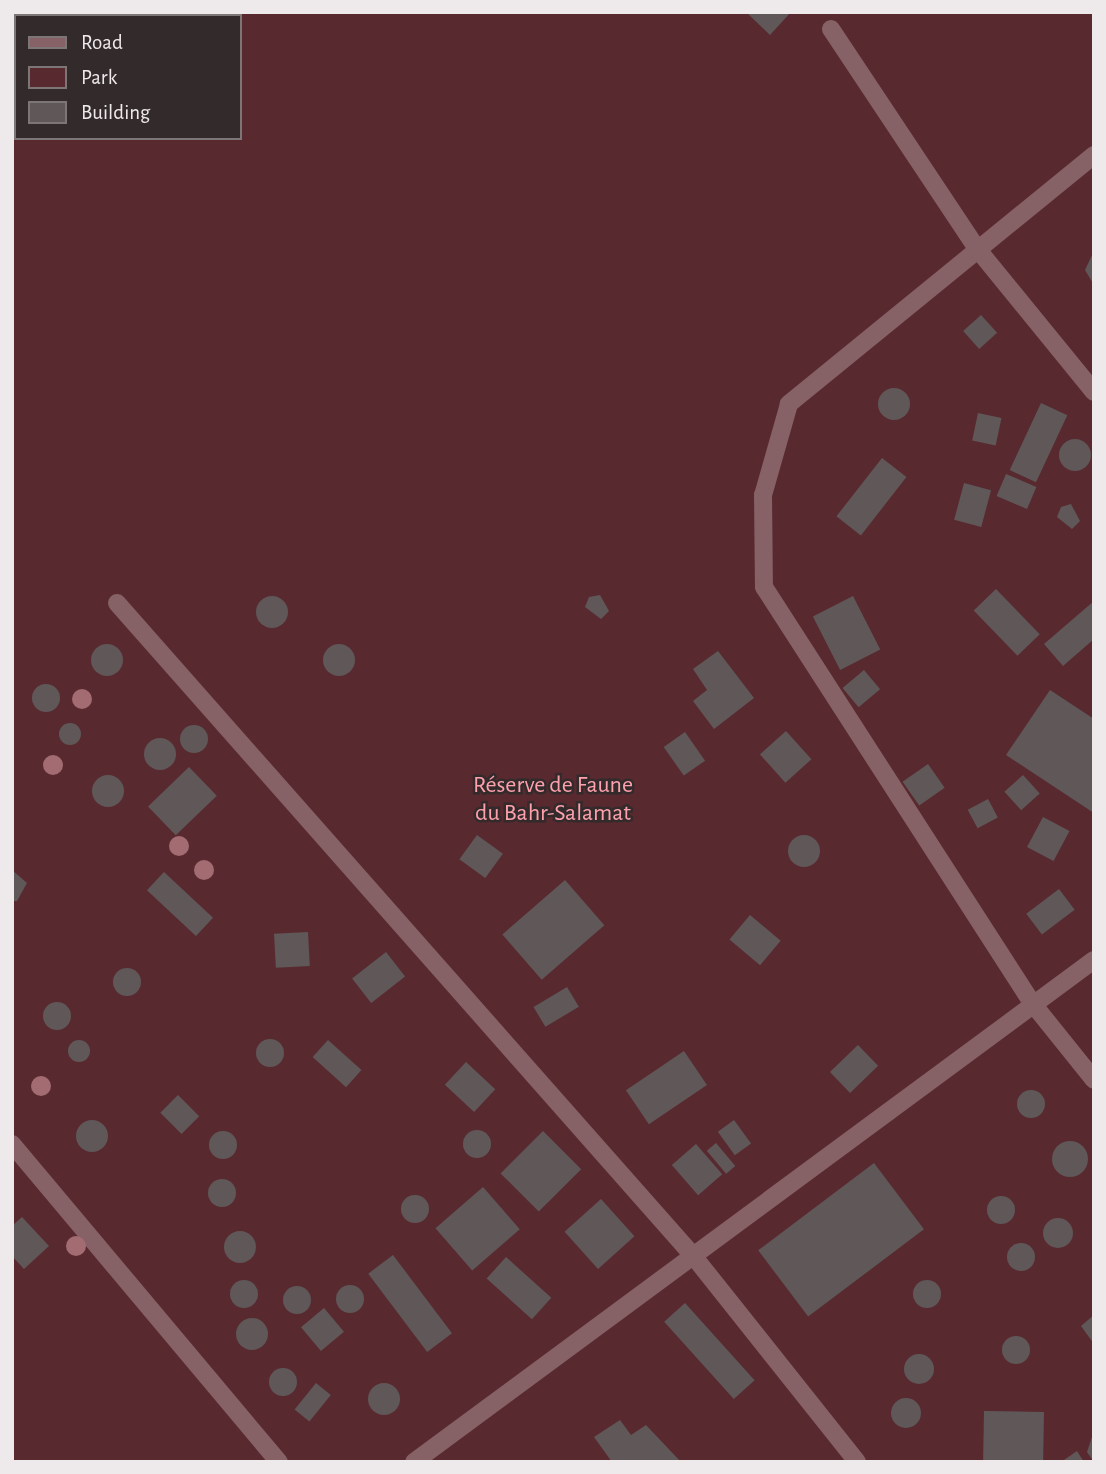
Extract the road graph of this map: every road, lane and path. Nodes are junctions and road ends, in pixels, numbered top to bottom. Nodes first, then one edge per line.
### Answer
1 (831, 29) dead end
2 (1094, 155) edge
3 (975, 246) junction
4 (1094, 392) edge
5 (117, 603) dead end
6 (1094, 960) edge
7 (1033, 1004) junction
8 (1094, 1080) edge
9 (12, 1144) edge
10 (695, 1258) junction
11 (279, 1462) edge
12 (414, 1462) edge
13 (857, 1462) edge

1 - 3 street
2 - 3 street
3 - 4 street
3 - 7 street
5 - 10 street
6 - 7 street
7 - 8 street
7 - 10 street
9 - 11 street
10 - 12 street
10 - 13 street

